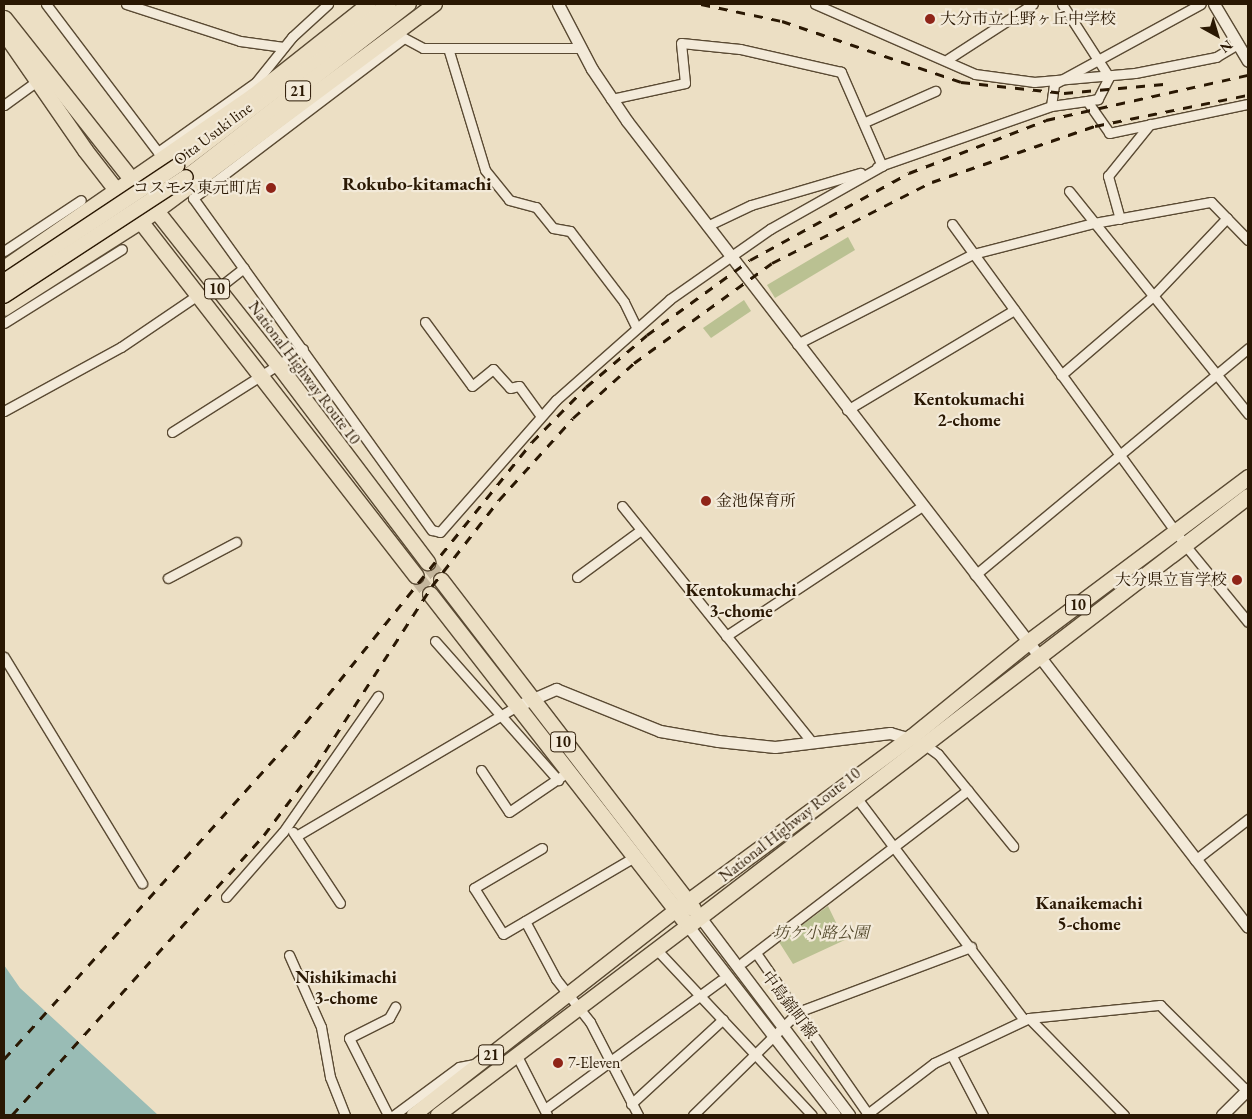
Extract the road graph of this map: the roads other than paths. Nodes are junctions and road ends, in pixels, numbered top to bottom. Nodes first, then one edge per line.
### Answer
1 (46, 4) edge
2 (126, 4) edge
3 (328, 4) edge
4 (370, 4) edge
5 (389, 4) edge
6 (409, 4) edge
7 (435, 4) edge
8 (558, 4) edge
9 (815, 4) edge
10 (837, 4) edge
11 (1033, 4) edge
12 (1062, 4) edge
13 (1201, 4) edge
14 (1214, 4) edge
15 (842, 13) junction
16 (4, 18) edge
17 (4, 33) edge
18 (1238, 44) junction
19 (284, 47) junction
20 (448, 48) junction
21 (580, 48) junction
22 (948, 59) junction
23 (1098, 60) junction
24 (1248, 61) edge
25 (357, 68) junction
26 (1110, 77) junction
27 (36, 82) junction
28 (1054, 84) junction
29 (935, 91) dead end
30 (611, 99) junction
31 (1087, 101) junction
32 (1248, 104) edge
33 (4, 105) edge
34 (1051, 106) junction
35 (865, 122) junction
36 (1150, 124) junction
37 (882, 166) junction
38 (182, 171) junction
39 (133, 182) junction
40 (1069, 191) dead end
41 (118, 192) junction
42 (81, 200) dead end
43 (156, 212) junction
44 (1120, 218) junction
45 (1228, 218) junction
46 (140, 222) junction
47 (1094, 223) junction
48 (952, 224) dead end
49 (707, 226) junction
50 (1248, 240) edge
51 (122, 249) dead end
52 (4, 251) edge
53 (973, 254) junction
54 (730, 255) junction
55 (10, 258) edge
56 (4, 268) edge
57 (244, 268) junction
58 (4, 281) edge
59 (50, 288) junction
60 (217, 288) junction
61 (199, 294) junction
62 (4, 296) edge
63 (1152, 297) junction
64 (4, 309) edge
65 (1014, 310) junction
66 (425, 322) dead end
67 (4, 323) edge
68 (636, 327) junction
69 (797, 344) junction
70 (1248, 348) edge
71 (303, 349) junction
72 (279, 366) junction
73 (1061, 375) junction
74 (1216, 376) junction
75 (262, 377) junction
76 (847, 410) junction
77 (4, 411) edge
78 (1248, 414) edge
79 (541, 416) junction
80 (172, 432) dead end
81 (1119, 454) junction
82 (1248, 477) edge
83 (1248, 496) edge
84 (622, 506) dead end
85 (921, 508) junction
86 (641, 530) junction
87 (1176, 532) junction
88 (236, 542) dead end
89 (1185, 545) junction
90 (427, 562) tunnel mouth
91 (975, 575) junction
92 (416, 576) tunnel mouth
93 (577, 577) dead end
94 (168, 578) dead end
95 (441, 580) tunnel mouth
96 (430, 594) tunnel mouth
97 (1248, 622) edge
98 (726, 636) junction
99 (436, 641) dead end
100 (1029, 641) junction
101 (1039, 654) junction
102 (4, 657) edge
103 (378, 696) dead end
104 (523, 702) junction
105 (500, 715) junction
106 (917, 740) junction
107 (812, 742) junction
108 (481, 770) dead end
109 (563, 776) junction
110 (968, 790) junction
111 (856, 797) junction
112 (1248, 819) edge
113 (287, 827) junction
114 (298, 835) junction
115 (893, 846) junction
116 (1013, 846) dead end
117 (542, 848) dead end
118 (634, 857) junction
119 (1195, 860) junction
120 (142, 883) dead end
121 (226, 897) dead end
122 (688, 901) junction
123 (340, 903) dead end
124 (676, 910) junction
125 (525, 921) junction
126 (694, 922) junction
127 (1248, 926) edge
128 (972, 947) junction
129 (657, 950) junction
130 (756, 953) junction
131 (289, 955) dead end
132 (744, 962) dead end
133 (721, 980) dead end
134 (569, 995) junction
135 (701, 995) junction
136 (395, 1008) dead end
137 (581, 1009) junction
138 (798, 1012) junction
139 (723, 1019) junction
140 (1026, 1019) junction
141 (785, 1025) junction
142 (775, 1035) junction
143 (756, 1053) junction
144 (517, 1056) junction
145 (952, 1056) junction
146 (611, 1062) junction
147 (480, 1064) junction
148 (1248, 1090) edge
149 (631, 1104) junction
150 (546, 1112) edge
151 (866, 1114) edge
152 (345, 1115) edge
153 (388, 1115) edge
154 (394, 1115) edge
155 (414, 1115) edge
156 (438, 1115) edge
157 (638, 1115) edge
158 (693, 1115) edge
159 (812, 1115) edge
160 (835, 1115) edge
161 (849, 1115) edge
162 (983, 1115) edge
163 (1124, 1115) edge
164 (1222, 1115) edge

1 - 19 street
2 - 19 street
3 - 19 street
4 - 39 main road
5 - 38 main road, Oita Usuki line / 21
6 - 38 main road, Oita Usuki line / 21
7 - 25 main road
8 - 21 street
9 - 15 street
10 - 15 street
11 - 22 street
12 - 23 street
13 - 23 street
14 - 18 street
15 - 22 street
16 - 39 highway, National Highway Route 10 / 10
17 - 27 highway, 10
18 - 24 street
18 - 26 street
20 - 21 street
20 - 25 street
20 - 68 street
21 - 30 street
22 - 28 street
23 - 26 street
23 - 28 street
25 - 43 main road
25 - 57 street
26 - 28 street
26 - 31 street
27 - 33 street
27 - 41 highway, 10
28 - 34 street
29 - 35 street
30 - 35 street
30 - 49 street
31 - 34 street
31 - 36 street
32 - 36 street
34 - 37 street
35 - 37 street
36 - 44 street
37 - 49 street
37 - 54 street
38 - 58 main road, Oita Usuki line / 21, bridge
38 - 62 main road, Oita Usuki line / 21, bridge
39 - 41 main road
39 - 43 highway, National Highway Route 10 / 10
40 - 47 street
41 - 46 highway, 10
41 - 55 main road
42 - 52 street
43 - 46 main road
43 - 60 highway, National Highway Route 10 / 10
44 - 45 street
44 - 47 street
45 - 50 street
45 - 63 street
46 - 59 main road
46 - 61 highway, 10
47 - 53 street
47 - 63 street
48 - 53 street
49 - 54 street
51 - 59 street
53 - 65 street
53 - 69 street
54 - 68 street
54 - 69 street
55 - 56 main road
57 - 60 street
57 - 71 street
59 - 64 main road
59 - 67 street
60 - 72 highway, National Highway Route 10 / 10
61 - 75 highway, 10
61 - 77 street
63 - 73 street
63 - 74 street
65 - 73 street
65 - 76 street
66 - 79 street
68 - 79 street
69 - 76 street
70 - 74 street
71 - 72 street
71 - 79 street
72 - 75 street
72 - 90 highway, National Highway Route 10 / 10
73 - 81 street
74 - 78 street
74 - 81 street
75 - 80 street
75 - 92 highway, 10
76 - 85 street
81 - 87 street
81 - 91 street
82 - 87 highway, National Highway Route 10 / 10
83 - 89 highway, National Highway Route 10 / 10
84 - 86 street
85 - 91 street
85 - 98 street
86 - 93 street
86 - 98 street
87 - 89 street
87 - 100 highway, National Highway Route 10 / 10
88 - 94 street
89 - 97 street
89 - 101 highway, National Highway Route 10 / 10
91 - 100 street
95 - 104 highway, 10
96 - 104 highway, 10
98 - 107 street
99 - 105 street
100 - 101 street
100 - 106 highway, National Highway Route 10 / 10
101 - 106 highway, National Highway Route 10 / 10
101 - 119 street
102 - 120 street
103 - 113 street
104 - 105 street
104 - 107 street
104 - 109 highway, 10
104 - 122 highway, 10
105 - 109 street
105 - 114 street
106 - 107 street
106 - 110 street
106 - 111 highway, National Highway Route 10 / 10
106 - 122 highway, National Highway Route 10 / 10
108 - 109 street
109 - 118 highway, 10
110 - 115 street
110 - 116 street
111 - 115 street
111 - 126 highway, National Highway Route 10 / 10
112 - 119 street
113 - 114 street
113 - 121 street
114 - 123 street
115 - 128 street
115 - 130 street
117 - 125 street
118 - 124 highway, 10
118 - 125 street
119 - 127 street
122 - 124 highway, 10
122 - 126 highway, 10
124 - 126 highway, 10
124 - 134 main road, 21
125 - 134 street
126 - 129 main road, 21
126 - 141 street, 中島錦町線
126 - 142 street, 中島錦町線
128 - 138 street
128 - 140 street
129 - 135 street
129 - 137 main road, 21
130 - 132 street
130 - 138 street
131 - 152 street
133 - 135 street
134 - 137 street
134 - 147 main road, 21
135 - 139 street
135 - 146 street
136 - 153 street
137 - 144 main road, 21
137 - 146 street
138 - 141 street
138 - 151 street
139 - 143 street
139 - 149 street
140 - 145 street
140 - 148 street
140 - 163 street
141 - 142 street
141 - 161 street, 中島錦町線
142 - 143 street
142 - 160 street, 中島錦町線
143 - 158 street
143 - 159 street
144 - 150 street
144 - 156 main road, 21
145 - 151 street
145 - 162 street
146 - 149 street
146 - 150 street
147 - 154 street
147 - 155 main road, 21
148 - 164 street
149 - 157 street

